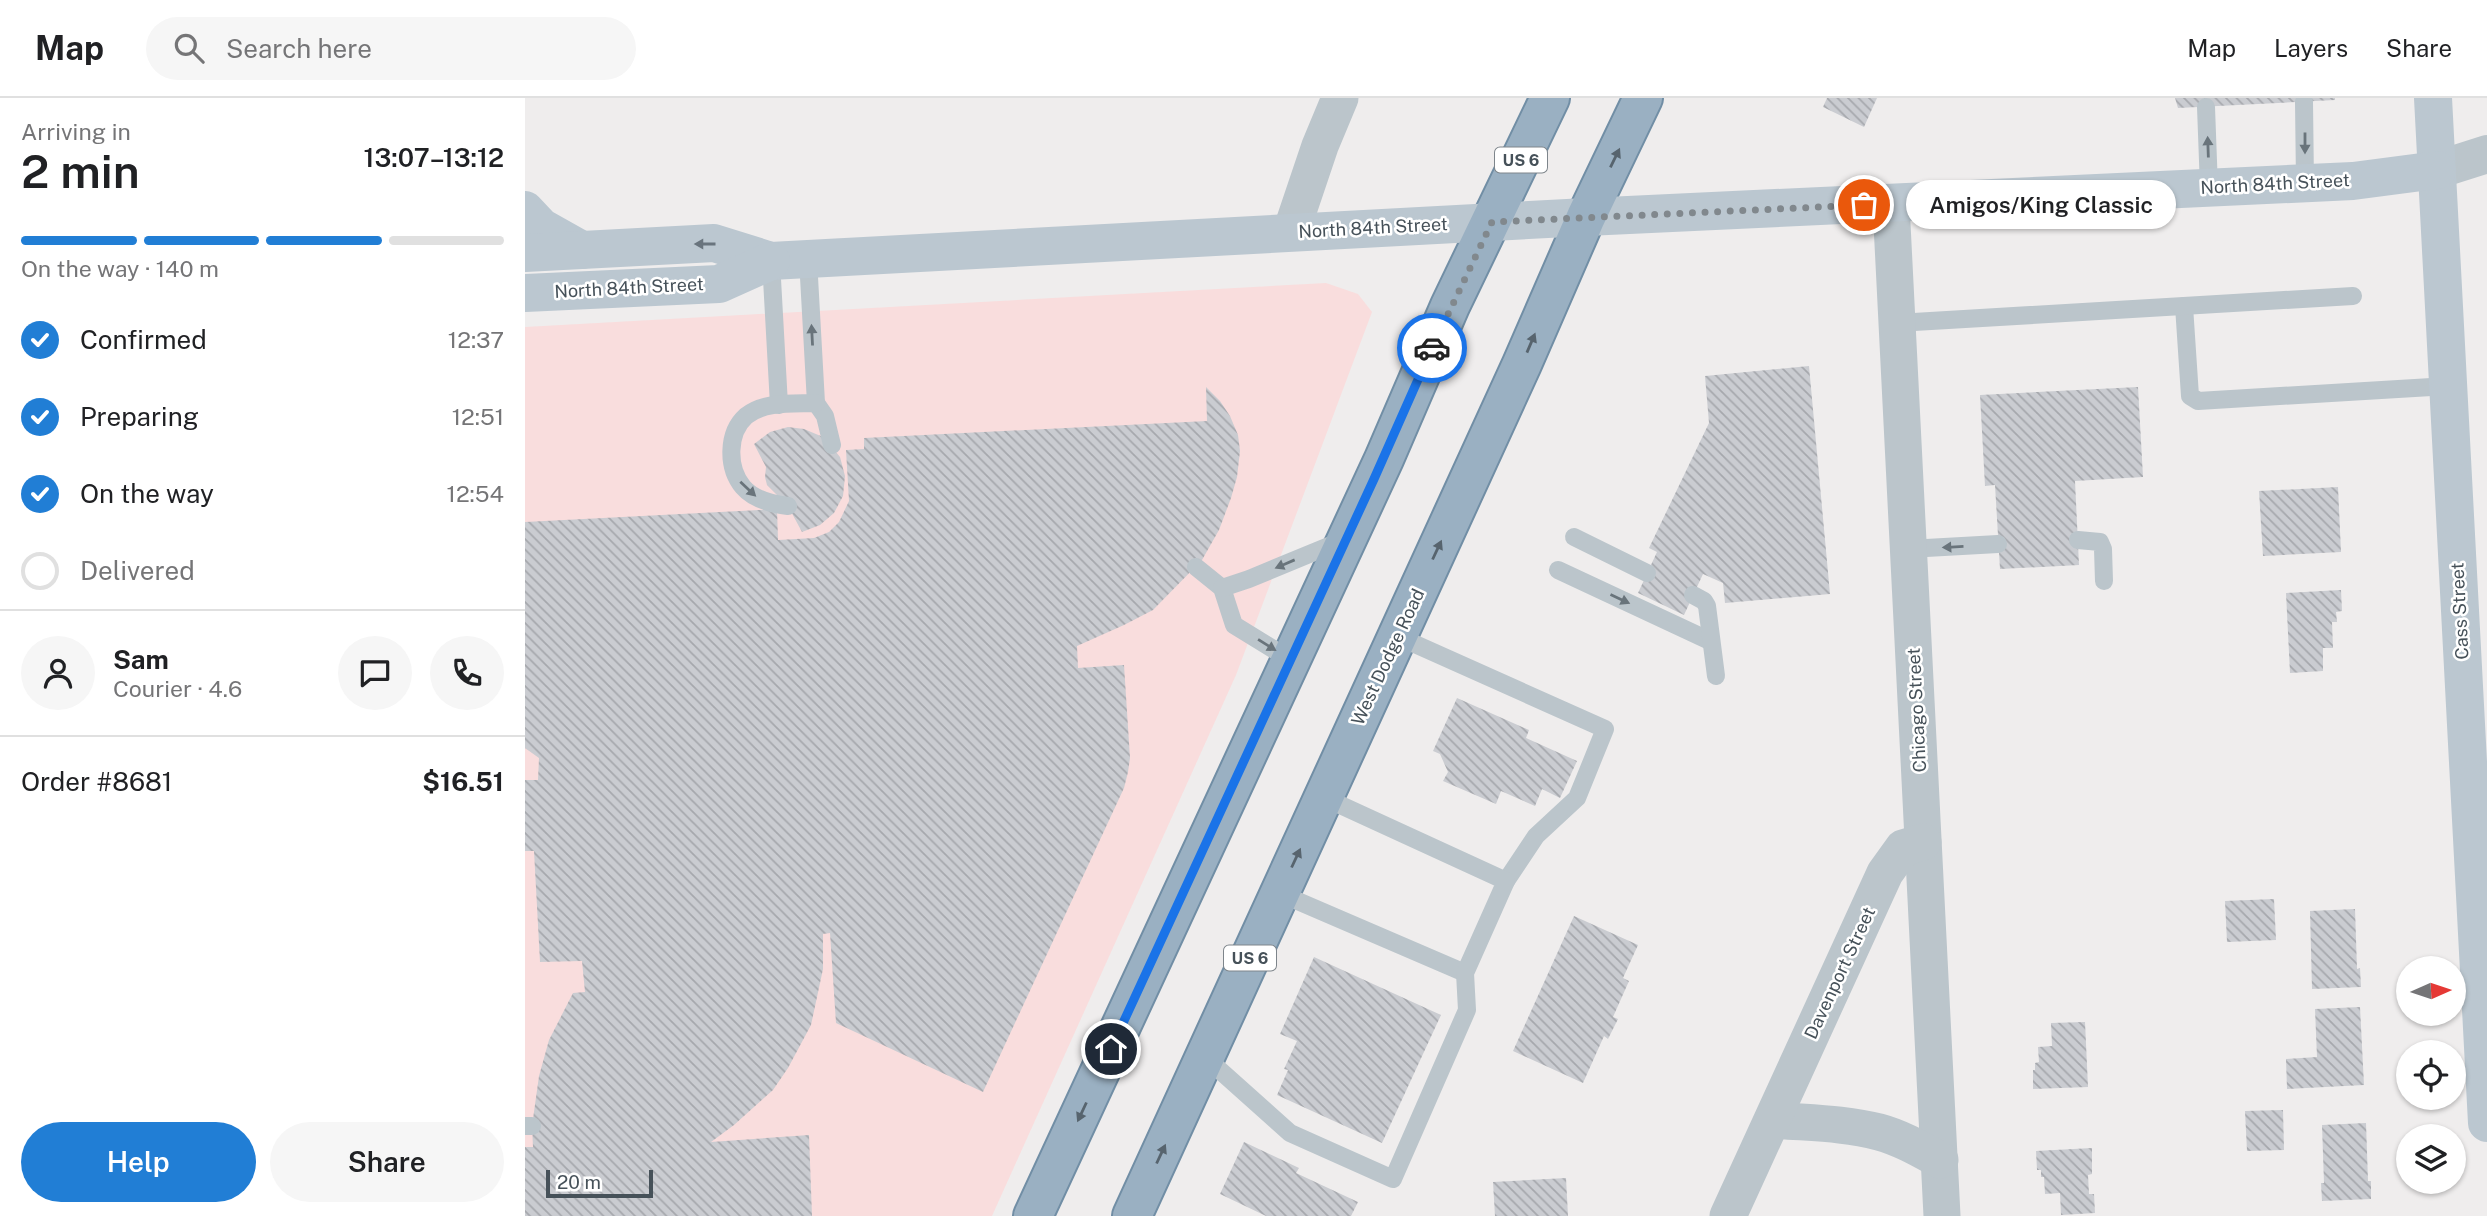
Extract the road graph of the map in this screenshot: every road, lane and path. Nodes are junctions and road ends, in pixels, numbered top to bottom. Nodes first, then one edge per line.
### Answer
1 (1340, 98) edge
2 (1549, 98) edge
3 (1643, 98) edge
4 (2433, 98) edge
5 (2304, 102) dead end
6 (2206, 107) dead end
7 (2487, 153) edge
8 (2437, 170) junction
9 (2305, 183) junction
10 (2209, 188) junction
11 (1891, 204) junction
12 (525, 210) edge
13 (1586, 217) junction
14 (1492, 222) junction
15 (1291, 232) junction
16 (582, 250) junction
17 (525, 253) edge
18 (789, 260) junction
19 (525, 293) edge
20 (2353, 296) dead end
21 (2184, 306) junction
22 (1897, 323) junction
23 (2448, 386) junction
24 (816, 403) junction
25 (779, 405) junction
26 (832, 445) dead end
27 (788, 506) dead end
28 (1574, 537) dead end
29 (1347, 538) junction
30 (2078, 540) dead end
31 (1998, 544) dead end
32 (1908, 549) junction
33 (1196, 567) dead end
34 (1558, 570) dead end
35 (1647, 573) dead end
36 (2104, 581) dead end
37 (1221, 588) junction
38 (1693, 595) dead end
39 (1397, 636) junction
40 (1710, 641) junction
41 (1291, 660) junction
42 (1716, 676) dead end
43 (1324, 797) junction
44 (1923, 842) junction
45 (1506, 881) junction
46 (1279, 893) junction
47 (1465, 973) junction
48 (1205, 1057) junction
49 (1774, 1120) junction
50 (2487, 1123) edge
51 (1940, 1160) junction
52 (1135, 1215) edge
53 (1033, 1216) edge
54 (1728, 1216) edge
55 (1943, 1216) edge

1 - 15 street
2 - 14 highway, US 6
13 -> 3 highway, West Dodge Road / US 6
4 - 8 main road, Cass Street
5 -> 9 lane
10 -> 6 lane
7 - 8 street
8 - 9 main road, North 84th Street
8 - 23 main road, Cass Street
9 - 10 main road, North 84th Street
10 - 11 main road, North 84th Street
11 - 13 main road, North 84th Street
11 - 22 street, Chicago Street
12 - 16 main road
13 - 14 main road, North 84th Street
39 -> 13 highway, West Dodge Road / US 6
14 - 15 main road, North 84th Street
14 - 29 highway, US 6
15 - 18 main road, North 84th Street
16 - 17 main road, North 84th Street
18 -> 16 main road, North 84th Street
18 - 19 main road, North 84th Street
24 -> 18 lane
18 - 25 lane
20 - 21 lane
21 - 22 lane
21 - 23 lane
22 - 32 street, Chicago Street
23 - 50 main road, Cass Street
24 - 25 lane
24 - 26 lane
25 -> 27 lane
28 - 35 lane
29 -> 37 lane
29 - 41 highway, US 6
30 - 36 lane
31 -> 32 lane
32 - 44 street, Chicago Street
33 - 37 lane
34 -> 40 lane
37 -> 41 lane
38 - 40 lane
39 - 43 highway, West Dodge Road / US 6
39 - 45 lane
40 - 42 lane
41 -> 53 highway, US 6
43 - 45 lane
46 -> 43 highway, West Dodge Road / US 6
44 - 49 street, Davenport Street
44 - 51 street, Chicago Street
45 - 47 lane
46 - 47 lane
46 - 48 highway, West Dodge Road / US 6
47 - 48 lane
52 -> 48 highway, West Dodge Road / US 6
49 - 51 street
49 - 54 street, Davenport Street
51 - 55 street, Chicago Street

